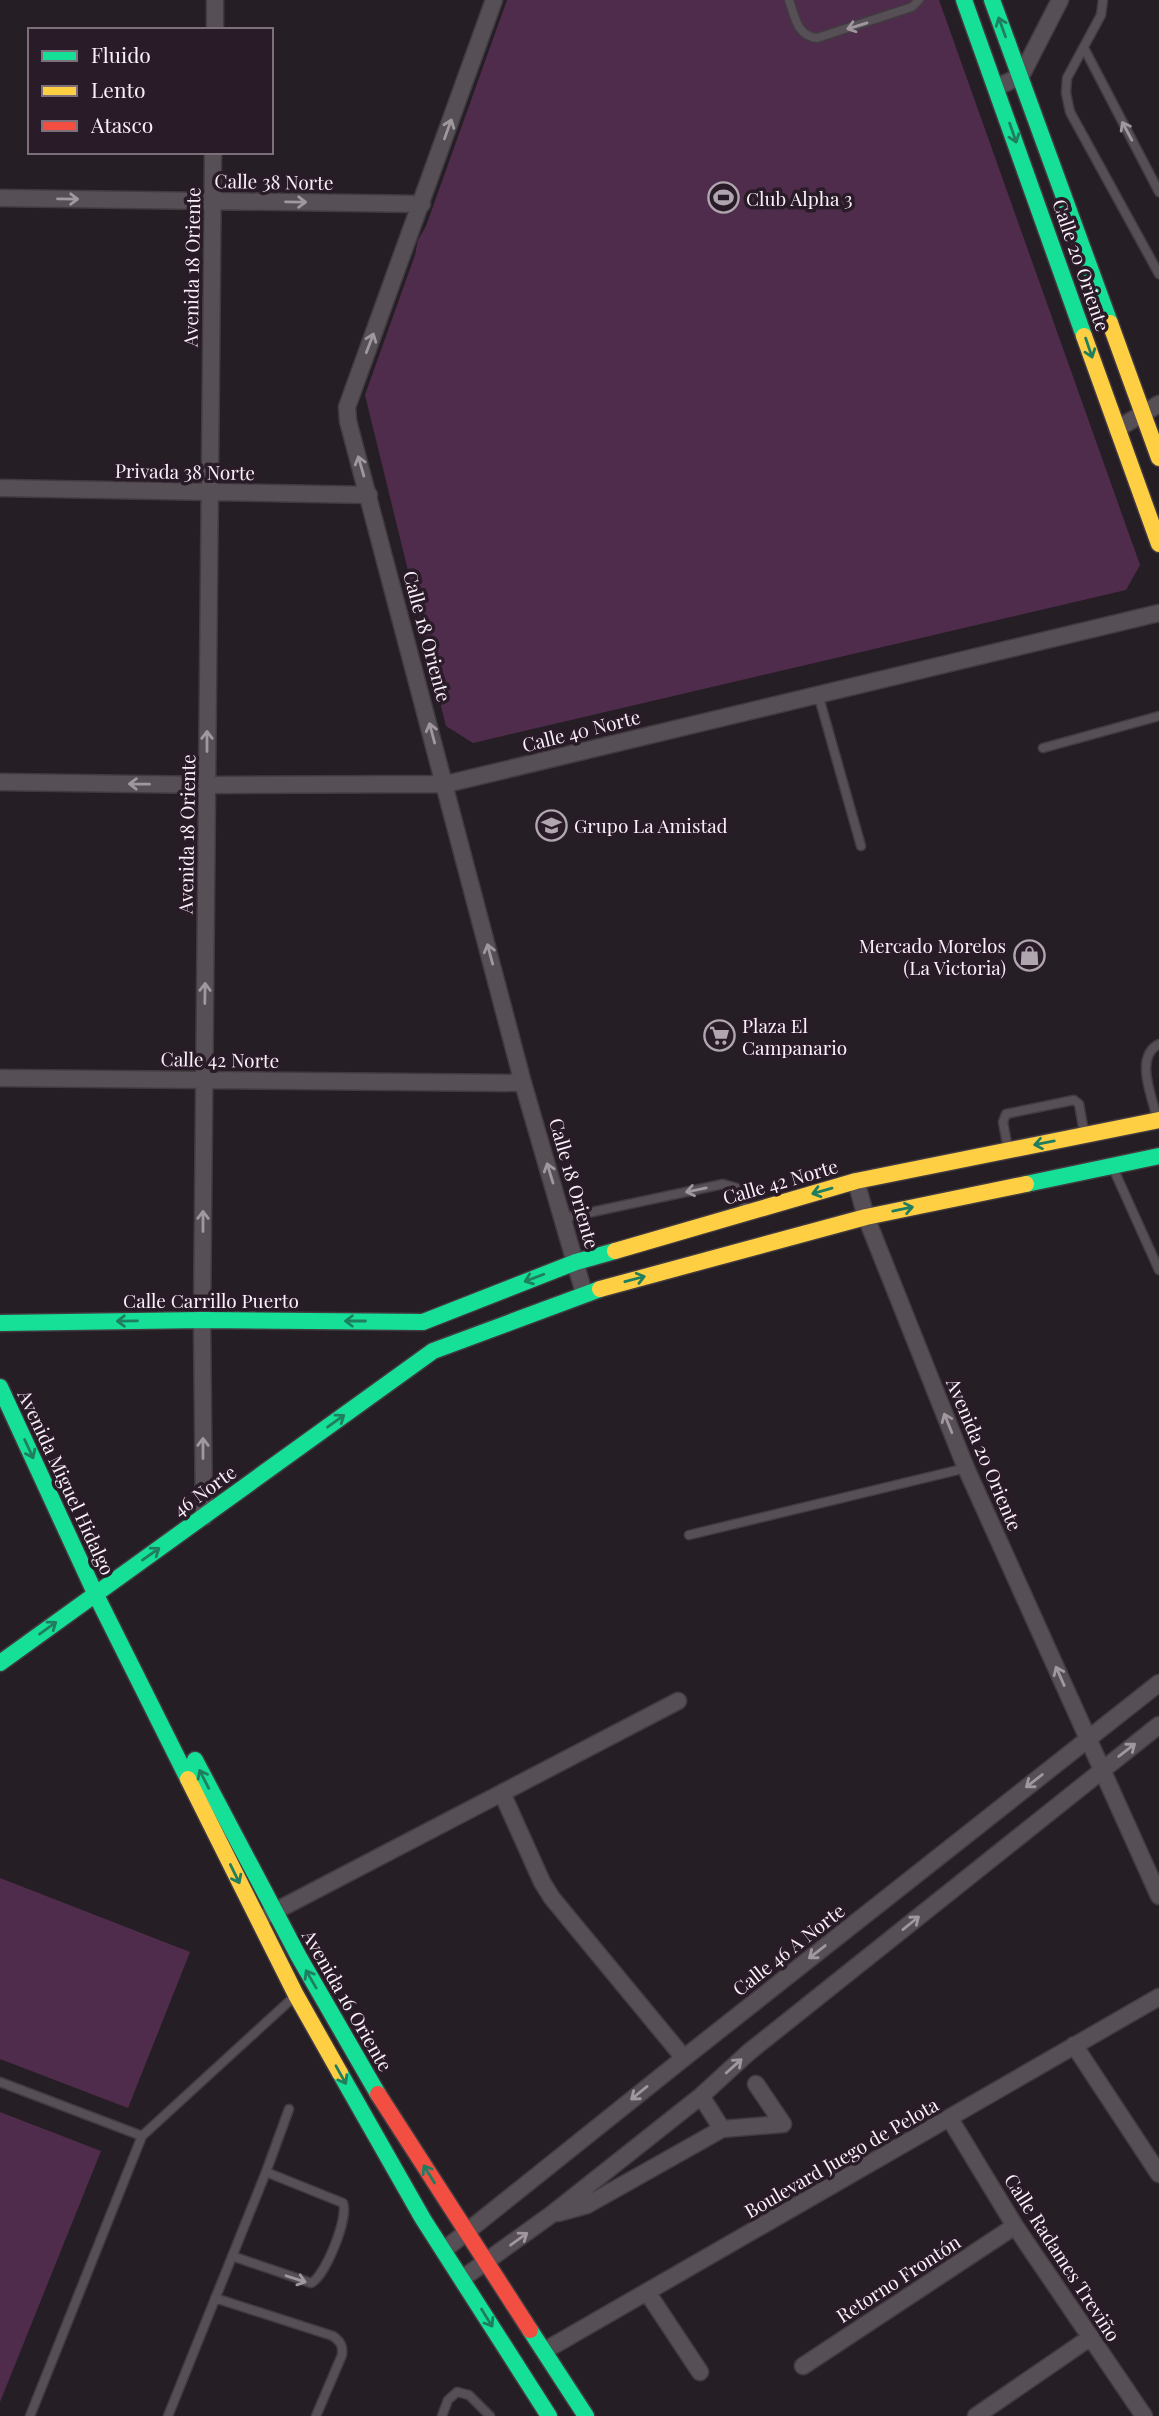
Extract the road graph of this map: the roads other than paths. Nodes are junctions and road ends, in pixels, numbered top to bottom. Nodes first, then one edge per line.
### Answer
1 (215, 0) edge
2 (494, 0) edge
3 (789, 0) edge
4 (919, 0) edge
5 (964, 0) edge
6 (992, 0) edge
7 (1060, 0) edge
8 (1103, 0) edge
9 (215, 28) edge
10 (1084, 48) junction
11 (1021, 76) junction
12 (997, 88) junction
13 (213, 154) edge
14 (1159, 191) edge
15 (0, 198) edge
16 (213, 201) junction
17 (422, 204) junction
18 (1159, 274) edge
19 (1159, 404) edge
20 (1143, 414) junction
21 (1117, 429) junction
22 (1159, 458) edge
23 (0, 488) edge
24 (210, 492) junction
25 (369, 495) junction
26 (1159, 544) edge
27 (1159, 612) edge
28 (818, 694) junction
29 (1159, 716) edge
30 (1043, 748) dead end
31 (0, 782) edge
32 (446, 784) junction
33 (207, 785) junction
34 (861, 846) dead end
35 (1159, 1044) edge
36 (0, 1078) edge
37 (204, 1080) junction
38 (523, 1083) junction
39 (1158, 1121) edge
40 (1084, 1135) junction
41 (1008, 1150) junction
42 (1159, 1156) edge
43 (1112, 1165) junction
44 (856, 1181) junction
45 (747, 1212) junction
46 (866, 1217) junction
47 (564, 1218) junction
48 (576, 1262) junction
49 (1159, 1270) edge
50 (584, 1293) junction
51 (202, 1320) junction
52 (423, 1322) junction
53 (0, 1323) edge
54 (433, 1351) junction
55 (0, 1387) edge
56 (966, 1468) junction
57 (204, 1517) junction
58 (689, 1535) dead end
59 (100, 1590) junction
60 (0, 1663) edge
61 (1159, 1683) edge
62 (678, 1701) dead end
63 (1159, 1725) edge
64 (1088, 1738) junction
65 (1102, 1770) junction
66 (502, 1793) junction
67 (1159, 1896) edge
68 (266, 1917) junction
69 (296, 1995) junction
70 (1159, 1997) edge
71 (1074, 2045) junction
72 (684, 2058) junction
73 (0, 2082) edge
74 (755, 2084) dead end
75 (701, 2096) junction
76 (289, 2109) dead end
77 (950, 2119) junction
78 (722, 2129) junction
79 (142, 2136) junction
80 (266, 2172) junction
81 (1159, 2174) edge
82 (552, 2214) junction
83 (1015, 2226) junction
84 (466, 2231) junction
85 (444, 2250) junction
86 (232, 2256) junction
87 (485, 2263) junction
88 (463, 2278) junction
89 (647, 2292) junction
90 (215, 2298) junction
91 (1091, 2337) junction
92 (544, 2351) junction
93 (803, 2366) dead end
94 (700, 2372) dead end
95 (30, 2416) edge
96 (168, 2416) edge
97 (316, 2416) edge
98 (442, 2416) edge
99 (490, 2416) edge
100 (549, 2416) edge
101 (586, 2416) edge
102 (976, 2416) edge
103 (1144, 2416) edge

1 - 9 street
17 -> 2 street, Calle 18 Oriente
4 -> 3 lane
5 - 12 main road, Calle 20 Oriente
11 -> 6 main road, Calle 20 Oriente
7 - 11 street
8 - 10 lane
14 -> 10 lane
10 - 18 lane
11 - 12 street
11 - 20 main road, Calle 20 Oriente
12 -> 21 main road, Calle 20 Oriente
13 - 16 street, Avenida 18 Oriente
15 -> 16 street, Calle 38 Norte
16 -> 17 street, Calle 38 Norte
16 - 24 street, Avenida 18 Oriente
25 -> 17 street, Calle 18 Oriente
19 - 20 street
20 - 21 street
20 - 22 main road, Calle 20 Oriente
21 - 26 main road, Calle 20 Oriente
23 - 24 street, Privada 38 Norte
24 - 25 street, Privada 38 Norte
33 -> 24 street, Avenida 18 Oriente
32 -> 25 street, Calle 18 Oriente
27 - 28 street, Calle 40 Norte
28 - 32 street, Calle 40 Norte
28 - 34 lane
29 - 30 lane
33 -> 31 street, Calle 40 Norte
32 - 33 street, Calle 40 Norte
38 -> 32 street, Calle 18 Oriente
37 -> 33 street, Avenida 18 Oriente
35 - 39 lane
36 - 37 street, Calle 42 Norte
37 - 38 street, Calle 42 Norte
51 -> 37 street, Avenida 18 Oriente
47 -> 38 street, Calle 18 Oriente
39 - 40 main road, Calle 42 Norte
40 -> 41 main road, Calle 42 Norte
40 - 41 lane
41 - 44 main road, Calle 42 Norte
42 - 43 main road
46 -> 43 main road
43 - 49 lane
44 -> 45 main road, Calle 42 Norte
44 - 46 street, Avenida 20 Oriente
45 -> 47 lane
45 - 48 main road, Calle 42 Norte
50 -> 46 main road
56 -> 46 street, Avenida 20 Oriente
47 - 48 street, Calle 18 Oriente
48 - 50 street, Calle 18 Oriente
48 -> 52 main road, Calle 42 Norte
50 - 54 main road
52 -> 51 main road, Calle Carrillo Puerto
51 -> 53 main road, Calle Carrillo Puerto
57 -> 51 street, Avenida 18 Oriente
52 - 54 main road
57 -> 54 main road, 46 Norte
55 -> 59 main road, Avenida Miguel Hidalgo
56 - 58 lane
64 -> 56 street, Avenida 20 Oriente
59 -> 57 main road, 46 Norte
60 -> 59 main road, 46 Norte
59 - 68 main road, Avenida 16 Oriente
61 - 64 street, Calle 46 A Norte
62 - 66 street
65 -> 63 street
64 - 65 street, Avenida 20 Oriente
64 -> 72 street, Calle 46 A Norte
65 - 67 street, Avenida 20 Oriente
75 -> 65 street
66 - 68 street
66 - 72 street
68 - 69 main road, Avenida 16 Oriente
84 -> 68 main road, Avenida 16 Oriente
69 - 79 lane
69 -> 85 main road, Avenida 16 Oriente
70 - 71 street, Boulevard Juego de Pelota
71 - 77 street, Boulevard Juego de Pelota
71 - 81 street
72 -> 84 street, Calle 46 A Norte
73 - 79 lane
74 - 78 street
75 - 78 street
75 - 82 street
76 - 80 lane
77 - 83 street, Calle Radames Treviño
77 - 89 street, Boulevard Juego de Pelota
78 - 82 street
79 - 95 lane
80 - 86 lane
86 -> 80 lane
87 -> 82 street
83 - 91 street, Calle Radames Treviño
83 - 93 street, Retorno Frontón
84 - 85 street, Calle 46 A Norte
84 - 87 main road, Avenida 16 Oriente
85 - 88 main road, Avenida 16 Oriente
86 - 90 lane
87 - 88 street
87 - 92 main road, Avenida 16 Oriente
88 -> 100 main road, Avenida 16 Oriente
89 - 92 street, Boulevard Juego de Pelota
89 - 94 street
90 - 96 lane
90 - 97 lane
91 - 102 street
91 - 103 street, Calle Radames Treviño
92 - 101 main road, Avenida 16 Oriente
98 - 99 lane

